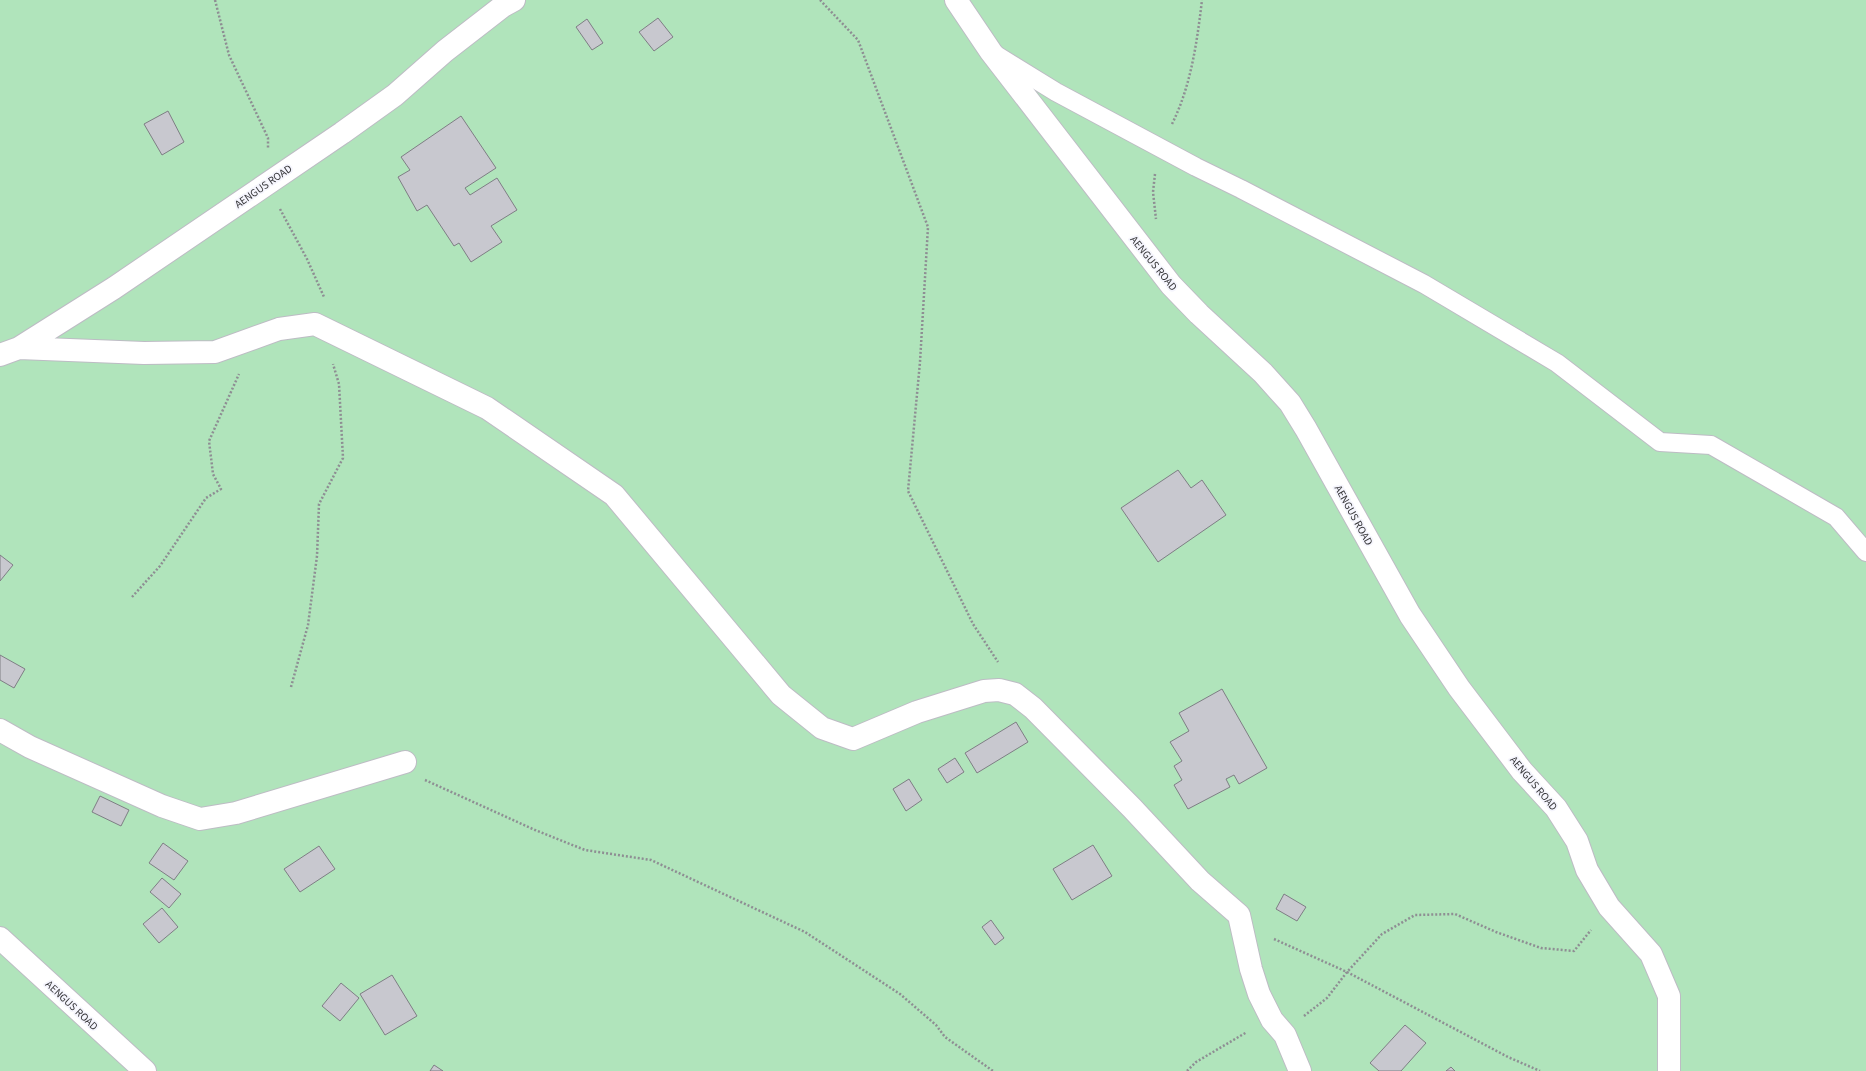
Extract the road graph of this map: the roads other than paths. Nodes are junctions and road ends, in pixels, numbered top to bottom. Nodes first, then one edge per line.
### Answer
1 (514, 0) edge
2 (956, 0) edge
3 (991, 52) junction
4 (10, 352) edge
5 (1866, 552) edge
6 (0, 730) edge
7 (405, 762) road end
8 (0, 938) edge
9 (145, 1071) edge
10 (1300, 1071) edge
11 (1669, 1071) edge

1 - 4 street, AENGUS ROAD
2 - 3 street, AENGUS ROAD
3 - 5 lane
3 - 11 street, AENGUS ROAD
4 - 10 street
6 - 7 street
8 - 9 street, AENGUS ROAD

